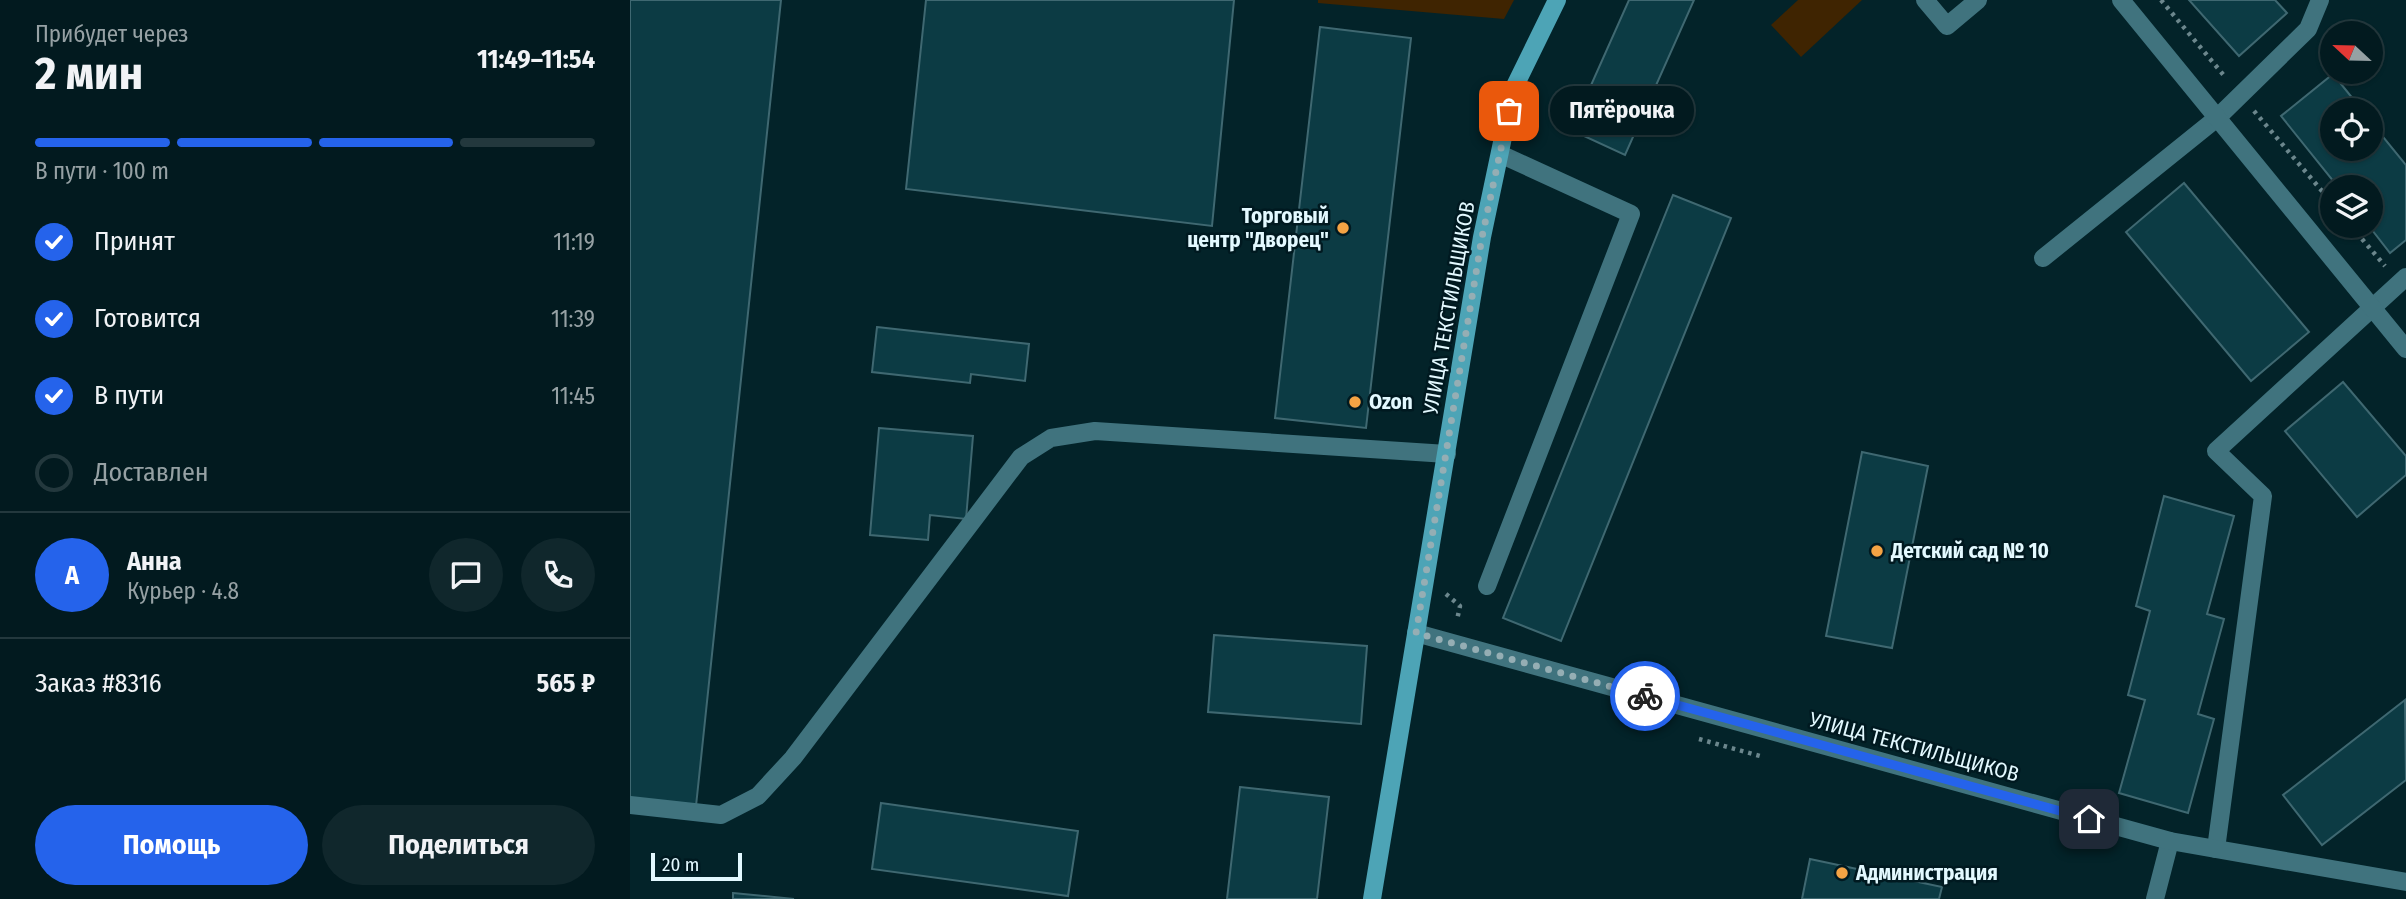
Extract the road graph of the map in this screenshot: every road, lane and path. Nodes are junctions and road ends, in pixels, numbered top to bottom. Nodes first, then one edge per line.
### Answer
1 (1556, 0) edge
2 (1925, 0) edge
3 (1978, 0) edge
4 (2121, 0) edge
5 (2320, 0) edge
6 (2217, 118) junction
7 (1500, 154) junction
8 (2363, 238) edge
9 (2043, 258) dead end
10 (2403, 280) edge
11 (2372, 307) junction
12 (2406, 349) edge
13 (1447, 454) junction
14 (1487, 586) dead end
15 (1416, 633) junction
16 (630, 805) edge
17 (2170, 841) junction
18 (2216, 849) junction
19 (2406, 882) edge
20 (1372, 899) edge
21 (2155, 899) edge

1 - 7 street, УЛИЦА ТЕКСТИЛЬЩИКОВ
2 - 3 street
4 - 6 street
5 - 6 street
6 - 9 street
6 - 11 street
7 - 13 street, УЛИЦА ТЕКСТИЛЬЩИКОВ
7 - 14 street
8 - 10 path
10 - 11 street
11 - 12 street
11 - 18 street
13 - 15 street, УЛИЦА ТЕКСТИЛЬЩИКОВ
13 - 16 street
15 - 17 street, УЛИЦА ТЕКСТИЛЬЩИКОВ
15 - 20 street, УЛИЦА ТЕКСТИЛЬЩИКОВ
17 - 18 street, УЛИЦА ТЕКСТИЛЬЩИКОВ
17 - 21 street
18 - 19 street, УЛИЦА ТЕКСТИЛЬЩИКОВ

